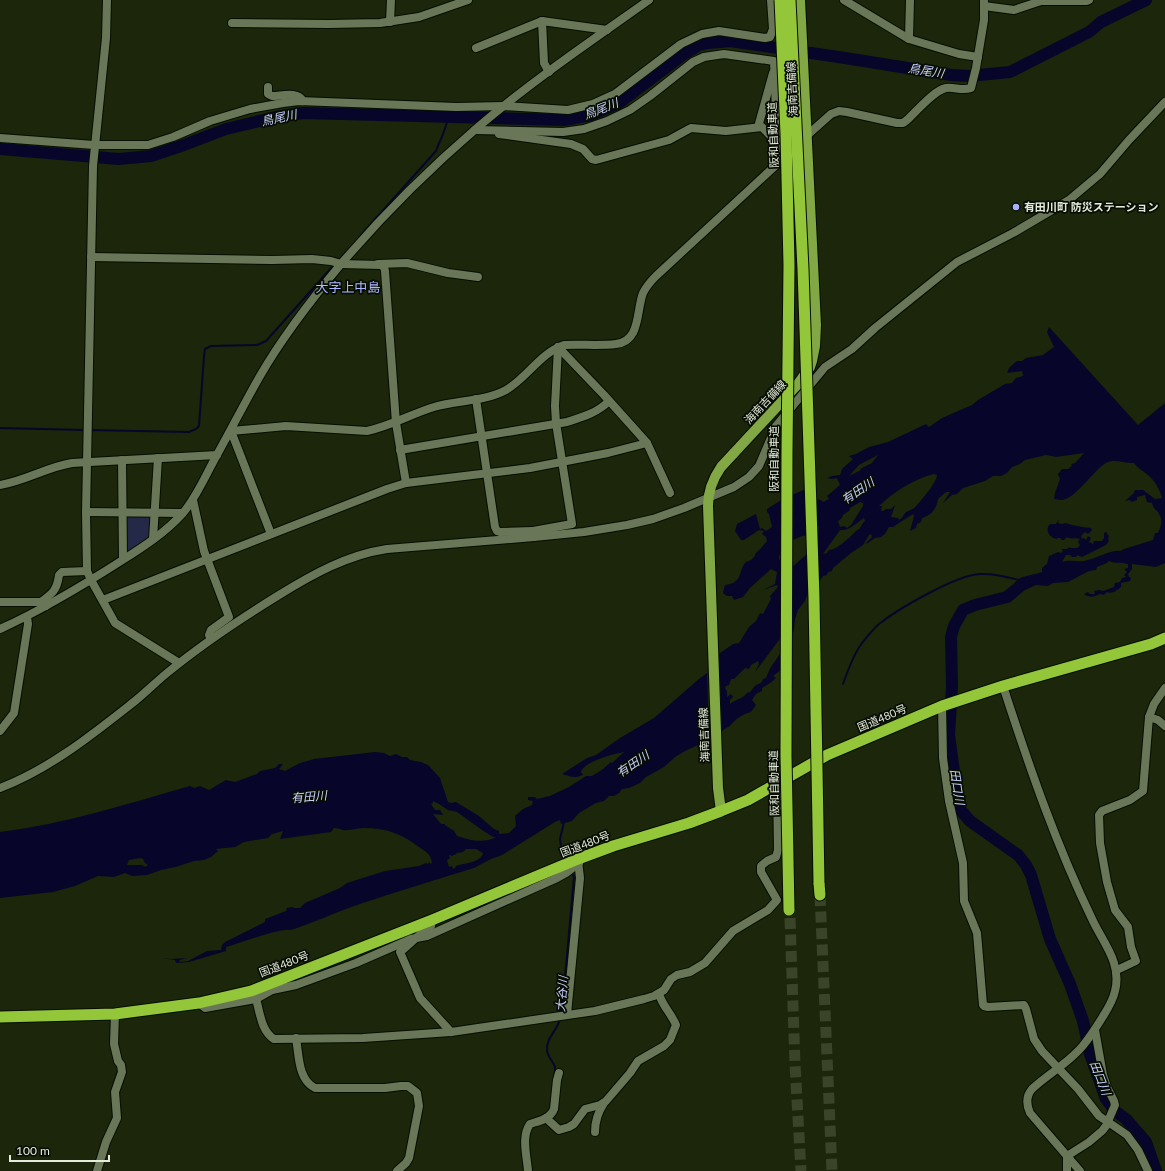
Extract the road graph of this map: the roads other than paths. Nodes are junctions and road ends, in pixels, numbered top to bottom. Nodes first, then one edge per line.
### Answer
1 (107, 0) edge
2 (391, 0) edge
3 (468, 0) edge
4 (649, 0) edge
5 (772, 0) edge
6 (780, 0) edge
7 (790, 0) edge
8 (800, 0) edge
9 (844, 0) edge
10 (910, 0) edge
11 (1090, 0) edge
12 (984, 3) edge
13 (542, 21) junction
14 (390, 22) junction
15 (232, 23) dead end
16 (607, 30) junction
17 (909, 38) junction
18 (476, 48) dead end
19 (978, 57) junction
20 (775, 70) junction
21 (548, 72) junction
22 (268, 87) dead end
23 (304, 101) junction
24 (1165, 102) edge
25 (502, 108) junction
26 (758, 127) junction
27 (476, 129) junction
28 (807, 136) junction
29 (0, 138) edge
30 (778, 144) junction
31 (94, 147) junction
32 (778, 162) junction
33 (92, 257) junction
34 (341, 264) junction
35 (378, 264) junction
36 (478, 277) dead end
37 (558, 347) junction
38 (476, 399) junction
39 (609, 401) junction
40 (396, 423) junction
41 (556, 423) junction
42 (231, 431) junction
43 (482, 436) junction
44 (647, 443) junction
45 (400, 450) junction
46 (217, 455) junction
47 (158, 458) junction
48 (122, 460) junction
49 (87, 462) junction
50 (562, 462) junction
51 (487, 474) junction
52 (406, 483) junction
53 (0, 485) edge
54 (670, 493) dead end
55 (193, 500) junction
56 (708, 502) junction
57 (86, 512) junction
58 (123, 512) junction
59 (155, 513) junction
60 (182, 513) junction
61 (271, 534) junction
62 (534, 534) junction
63 (153, 539) junction
64 (123, 559) junction
65 (207, 559) junction
66 (87, 571) junction
67 (91, 580) junction
68 (103, 600) junction
69 (0, 602) edge
70 (43, 604) junction
71 (27, 617) junction
72 (0, 629) edge
73 (1165, 638) edge
74 (211, 639) junction
75 (179, 663) junction
76 (1003, 686) junction
77 (1165, 688) edge
78 (943, 706) junction
79 (1149, 717) junction
80 (1165, 726) edge
81 (0, 731) edge
82 (777, 783) junction
83 (0, 788) edge
84 (721, 811) junction
85 (578, 861) junction
86 (820, 895) tunnel mouth
87 (789, 914) tunnel mouth
88 (432, 920) junction
89 (415, 939) junction
90 (1117, 970) junction
91 (272, 987) junction
92 (659, 994) junction
93 (256, 999) junction
94 (199, 1003) junction
95 (115, 1014) junction
96 (567, 1014) junction
97 (0, 1018) edge
98 (451, 1032) junction
99 (1092, 1033) junction
100 (296, 1038) junction
101 (1058, 1069) junction
102 (559, 1073) dead end
103 (606, 1101) junction
104 (546, 1118) junction
105 (1108, 1118) junction
106 (595, 1132) dead end
107 (1067, 1156) junction
108 (97, 1171) edge
109 (397, 1171) edge
110 (528, 1171) edge
111 (1067, 1171) edge
112 (1080, 1171) edge
113 (1148, 1171) edge

1 - 31 street
2 - 14 street
3 - 14 street
4 - 16 street
5 - 25 street
6 - 87 highway, 阪和自動車道, bridge
7 - 86 highway, bridge
8 - 28 main road, 海南吉備線
9 - 17 street
10 - 17 street
11 - 12 street
12 - 19 street
13 - 16 street
13 - 18 street
13 - 21 street
14 - 15 street
16 - 21 street
17 - 19 street
19 - 28 street
20 - 26 street
20 - 27 street
20 - 30 street
21 - 25 street
22 - 23 street
23 - 25 street
23 - 31 street
24 - 56 street
25 - 27 street
26 - 27 street
26 - 30 street
27 - 34 street
28 - 32 street
28 - 56 main road, 海南吉備線
29 - 31 street
30 - 32 street
31 - 33 street
32 - 37 street
33 - 34 street
33 - 49 street
34 - 35 street
34 - 42 street
35 - 36 street
35 - 40 street
37 - 38 street
37 - 39 street
37 - 41 street
38 - 40 street
38 - 43 street
39 - 41 street
39 - 44 street
40 - 42 street
40 - 45 street
41 - 43 street
41 - 50 street
42 - 46 street
42 - 61 street
43 - 45 street
43 - 51 street
44 - 50 street
44 - 54 street
45 - 52 street
46 - 47 street
46 - 55 street
47 - 48 street
47 - 59 street
48 - 49 street
48 - 58 street
49 - 53 street
49 - 57 street
50 - 51 street
50 - 62 street
51 - 52 street
51 - 62 street
52 - 61 street
55 - 60 street
55 - 65 street
56 - 62 street
56 - 84 main road, 海南吉備線
57 - 58 street
57 - 66 street
58 - 59 street
58 - 64 street
59 - 60 street
59 - 63 street
60 - 63 street
61 - 65 street
62 - 74 street
63 - 64 street
64 - 67 street
65 - 68 street
65 - 74 street
66 - 67 street
66 - 70 street
67 - 68 street
67 - 70 street
68 - 75 street
69 - 70 street
70 - 71 street
71 - 72 street
71 - 81 street
73 - 76 highway, 国道480号
74 - 75 street
75 - 83 street
76 - 78 highway, 国道480号
76 - 90 street
77 - 79 street
78 - 82 highway, 国道480号
78 - 101 street
79 - 80 street
79 - 90 street
82 - 84 highway, 国道480号
82 - 92 street
84 - 85 highway, 国道480号
85 - 88 highway, 国道480号
85 - 89 street
85 - 96 street
88 - 89 street
88 - 91 highway, 国道480号
89 - 91 street
89 - 98 street
90 - 99 street
91 - 93 street
91 - 94 highway, 国道480号
92 - 96 street
92 - 103 street
93 - 94 street
93 - 100 street
94 - 95 highway, 国道480号
95 - 97 highway, 国道480号
95 - 108 street
96 - 98 street
98 - 100 street
99 - 101 street
99 - 105 street
100 - 109 street
101 - 105 street
101 - 107 street
102 - 104 street
103 - 104 street
103 - 106 street
104 - 110 street
105 - 107 street
105 - 113 street
107 - 111 street
107 - 112 street

